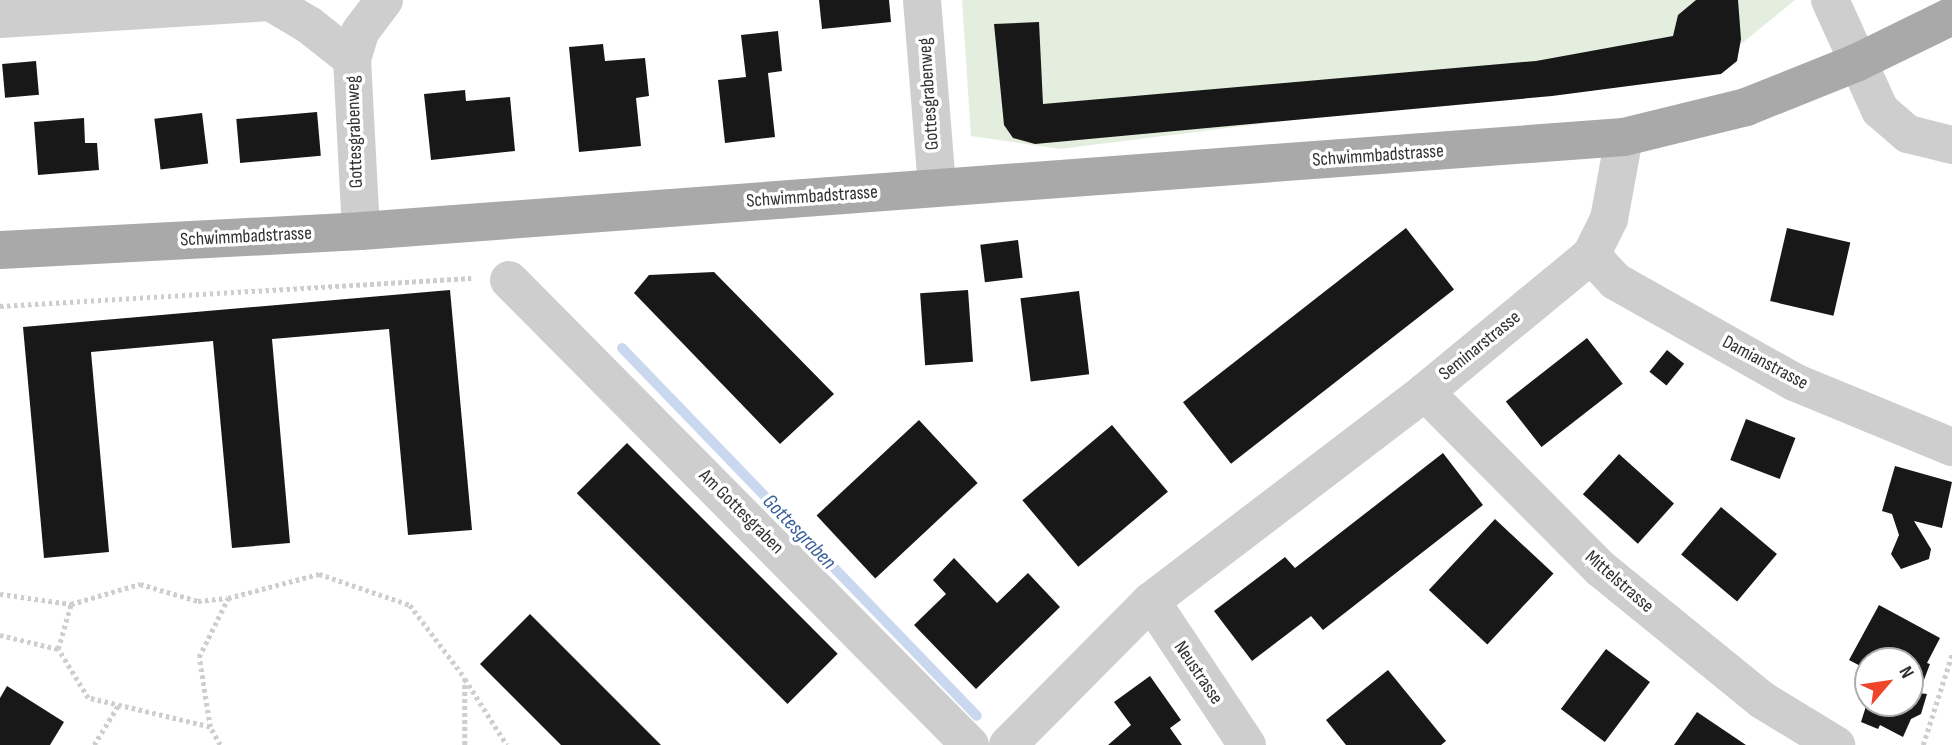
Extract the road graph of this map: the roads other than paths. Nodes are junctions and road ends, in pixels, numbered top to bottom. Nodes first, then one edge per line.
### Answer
1 (384, 0) edge
2 (922, 0) edge
3 (1830, 0) edge
4 (1952, 16) edge
5 (0, 19) edge
6 (352, 59) junction
7 (1856, 63) junction
8 (1624, 137) junction
9 (1952, 145) edge
10 (937, 187) junction
11 (361, 231) junction
12 (0, 250) edge
13 (1591, 255) junction
14 (493, 279) road end
15 (1425, 392) junction
16 (1952, 447) edge
17 (1151, 601) junction
18 (970, 745) edge
19 (1008, 745) edge
20 (1247, 745) edge
21 (1836, 745) edge

1 - 6 street, Gottesgrabenweg
2 - 10 street, Gottesgrabenweg
3 - 7 street
4 - 7 main road
5 - 6 street
6 - 11 street, Gottesgrabenweg
7 - 8 main road
7 - 9 street
8 - 10 main road, Schwimmbadstrasse
8 - 13 street, Seminarstrasse
10 - 11 main road, Schwimmbadstrasse
11 - 12 main road, Schwimmbadstrasse
13 - 15 street, Seminarstrasse
13 - 16 street, Damianstrasse
14 - 18 street, Am Gottesgraben
15 - 17 street, Seminarstrasse
15 - 21 street, Mittelstrasse
17 - 19 street, Seminarstrasse
17 - 20 street, Neustrasse

